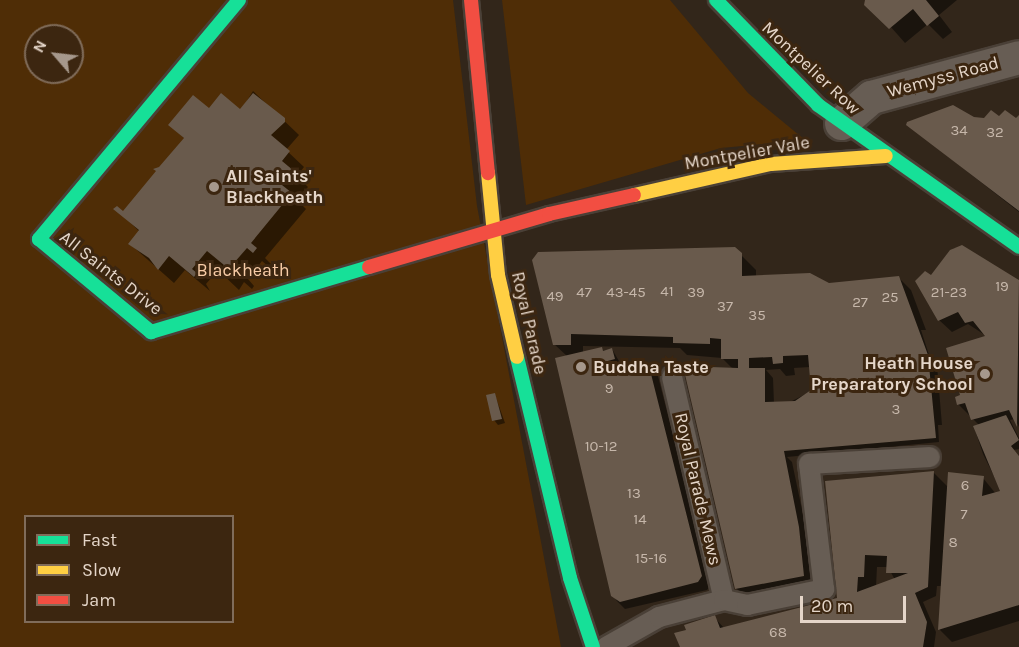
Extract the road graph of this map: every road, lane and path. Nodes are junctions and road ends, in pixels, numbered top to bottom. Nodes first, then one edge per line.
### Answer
1 (238, 0) edge
2 (471, 0) edge
3 (716, 0) edge
4 (1019, 57) edge
5 (841, 123) junction
6 (886, 156) junction
7 (496, 231) junction
8 (1019, 248) edge
9 (672, 377) dead end
10 (930, 457) dead end
11 (724, 600) junction
12 (593, 647) edge
13 (606, 647) edge

1 - 7 street, All Saints Drive
2 - 7 street, Royal Parade
3 - 5 street, Montpelier Row
4 - 5 street, Wemyss Road
5 - 6 street, Montpelier Row
6 - 7 street, Montpelier Vale
6 - 8 street
7 - 12 street, Royal Parade
9 - 11 lane, Royal Parade Mews
10 - 11 lane
11 - 13 lane

